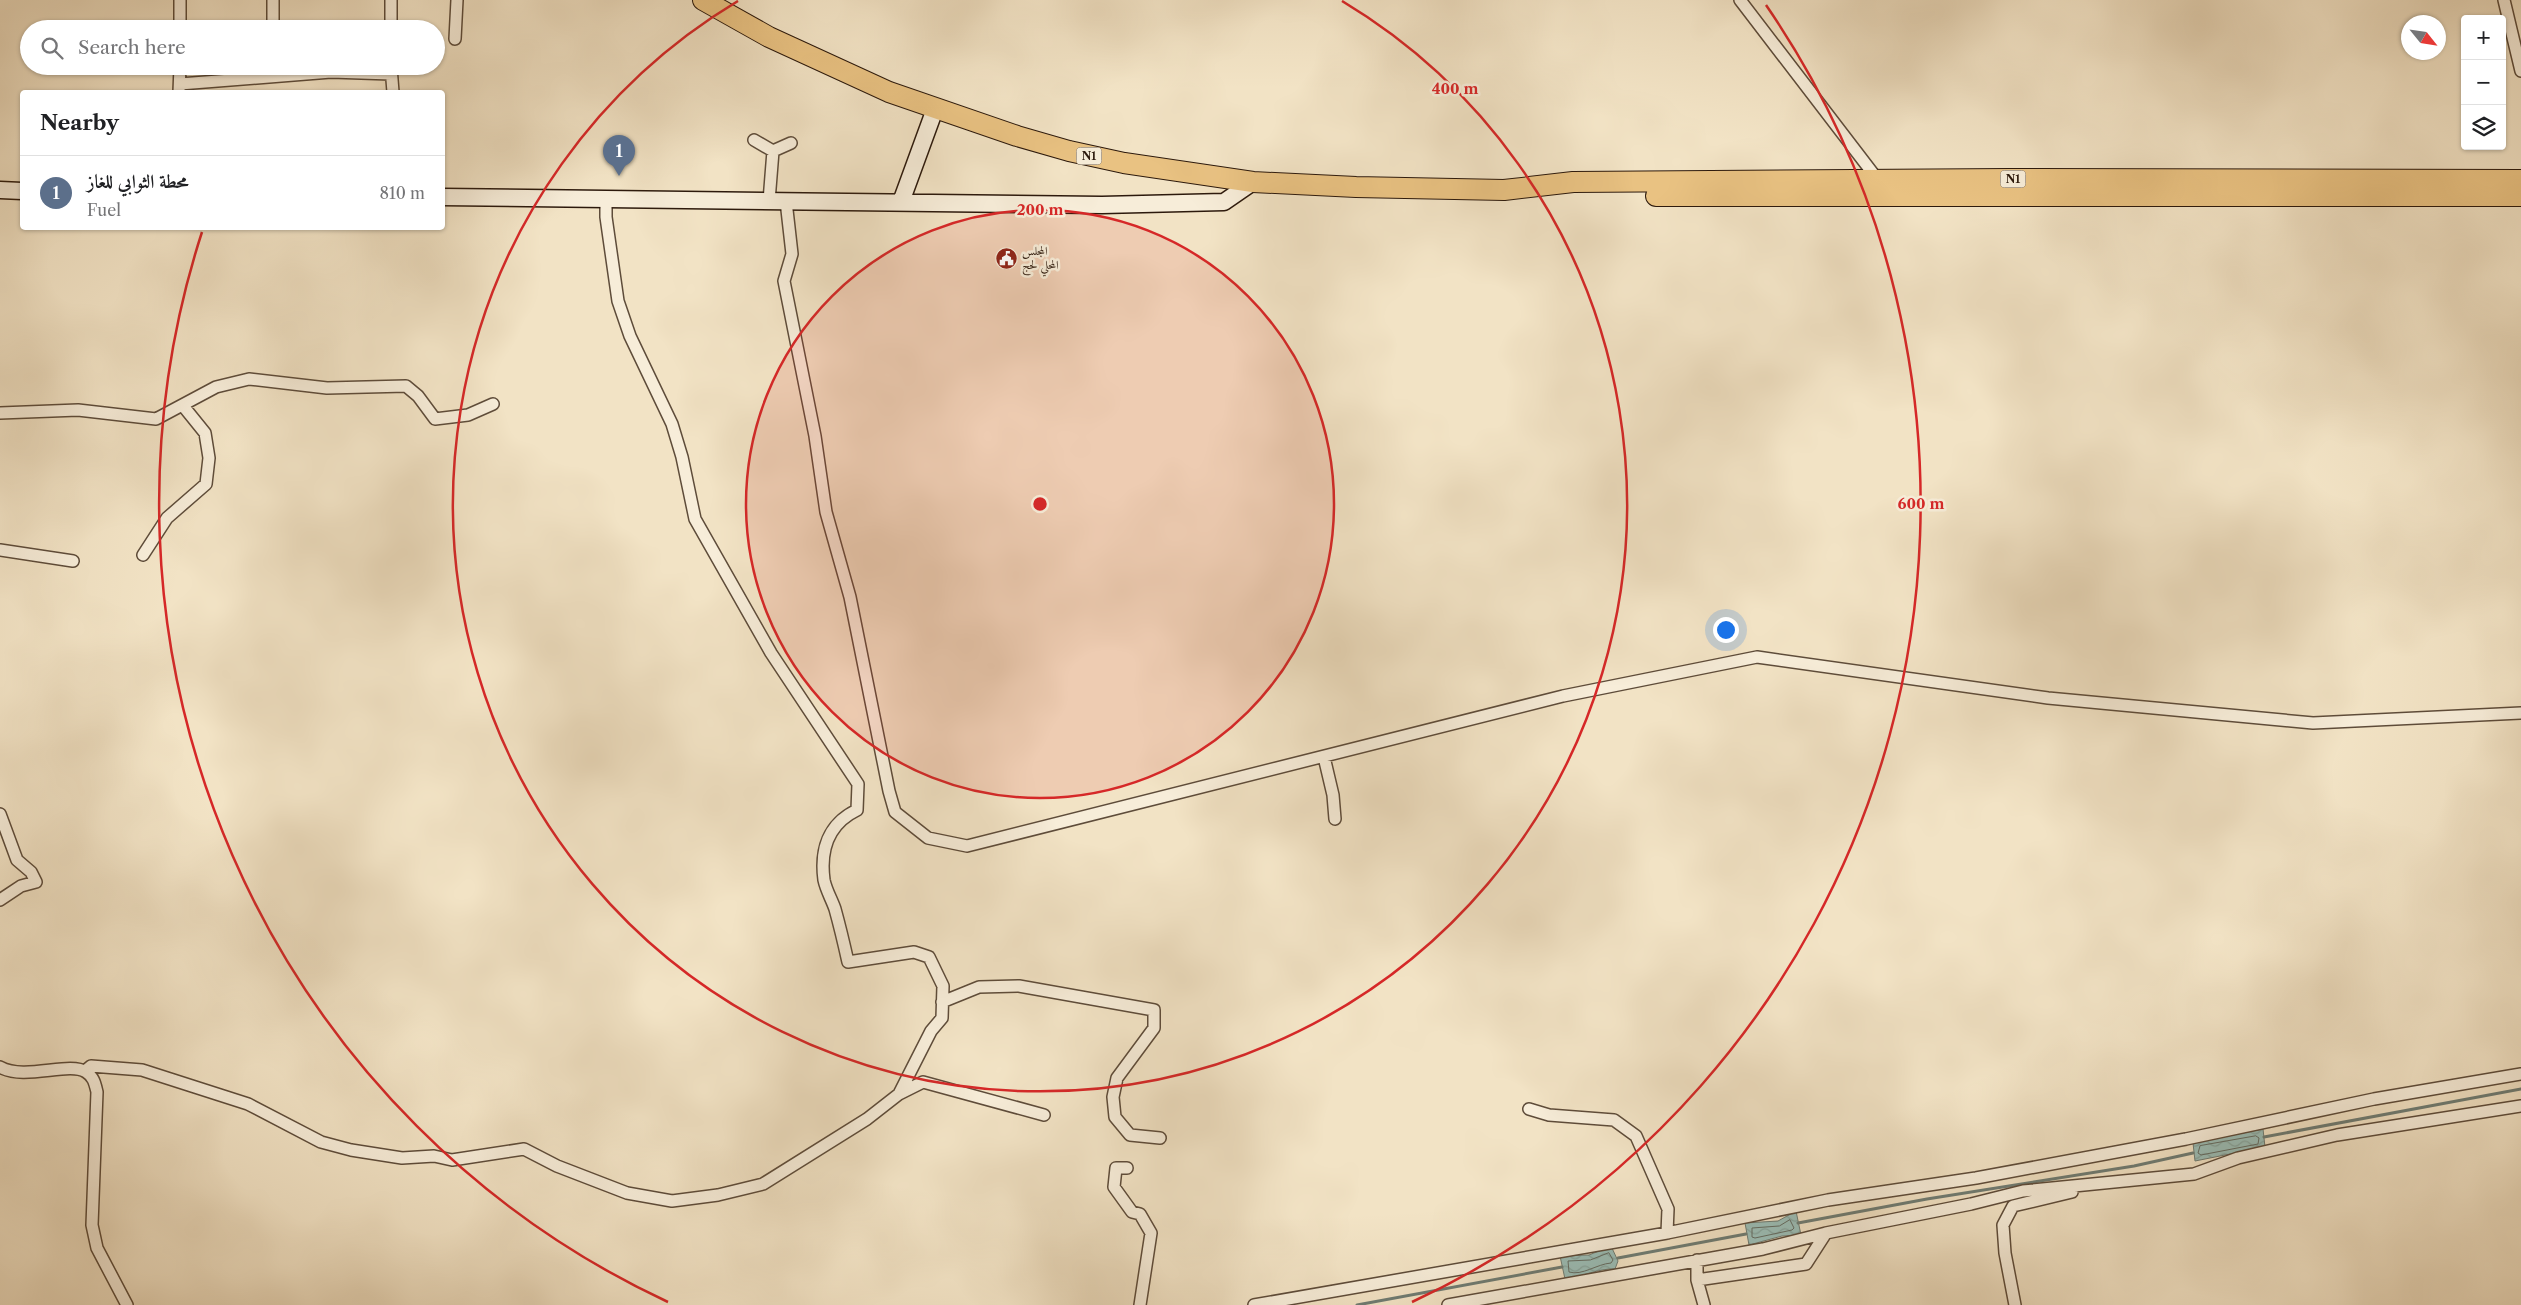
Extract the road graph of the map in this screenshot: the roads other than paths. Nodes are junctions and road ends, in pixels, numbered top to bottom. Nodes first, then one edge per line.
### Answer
1 (180, 0) edge
2 (273, 0) edge
3 (391, 0) edge
4 (457, 0) edge
5 (703, 0) edge
6 (1740, 0) edge
7 (2504, 0) edge
8 (180, 20) edge
9 (273, 20) edge
10 (391, 20) edge
11 (455, 39) dead end
12 (2521, 71) edge
13 (180, 75) edge
14 (302, 75) edge
15 (391, 75) edge
16 (273, 78) joint
17 (180, 88) edge
18 (392, 90) edge
19 (935, 109) junction
20 (754, 140) dead end
21 (791, 143) dead end
22 (773, 151) junction
23 (1878, 180) junction
24 (2521, 180) edge
25 (1253, 182) junction
26 (0, 190) edge
27 (1504, 190) junction
28 (20, 191) edge
29 (2521, 196) edge
30 (445, 197) edge
31 (606, 199) junction
32 (769, 201) junction
33 (786, 201) junction
34 (901, 202) junction
35 (493, 404) dead end
36 (184, 407) junction
37 (0, 413) edge
38 (0, 550) edge
39 (143, 555) dead end
40 (73, 561) dead end
41 (2521, 713) edge
42 (1324, 756) junction
43 (0, 814) edge
44 (1336, 819) dead end
45 (0, 900) edge
46 (942, 1002) junction
47 (0, 1068) edge
48 (85, 1071) junction
49 (2521, 1074) edge
50 (899, 1094) junction
51 (2521, 1106) edge
52 (1528, 1109) dead end
53 (1044, 1116) dead end
54 (1160, 1138) dead end
55 (1127, 1168) dead end
56 (2088, 1186) junction
57 (2004, 1196) junction
58 (2013, 1206) junction
59 (1668, 1233) junction
60 (1826, 1233) junction
61 (1697, 1260) junction
62 (1697, 1280) junction
63 (127, 1305) edge
64 (1140, 1305) edge
65 (1254, 1305) edge
66 (1448, 1305) edge
67 (1704, 1305) edge
68 (2015, 1305) edge

1 - 8 street
2 - 9 street
3 - 10 street
4 - 11 street
5 - 19 highway, N1
6 - 23 street
7 - 12 street
13 - 17 street
14 - 16 street
15 - 18 street
16 - 17 street
19 - 25 highway, N1
19 - 34 main road
20 - 22 street
21 - 22 street
22 - 32 street
23 - 24 highway, N1
23 - 27 highway, N1
25 - 27 highway, N1
25 - 34 main road
26 - 28 main road
27 - 29 highway, N1
30 - 31 main road
31 - 32 main road
31 - 46 street
32 - 33 main road
33 - 34 main road
33 - 42 street
35 - 36 street
36 - 37 street
36 - 39 street
38 - 40 street
41 - 42 street
42 - 44 street
43 - 45 street
46 - 50 street
46 - 54 street
47 - 48 street
48 - 50 street
48 - 63 street
49 - 59 street
50 - 53 street
51 - 56 street
52 - 59 street
55 - 64 street
56 - 57 street
56 - 58 street
57 - 58 street
57 - 60 street
58 - 68 street
59 - 65 street
60 - 61 street
60 - 62 street
61 - 62 street
61 - 66 street
62 - 67 street

